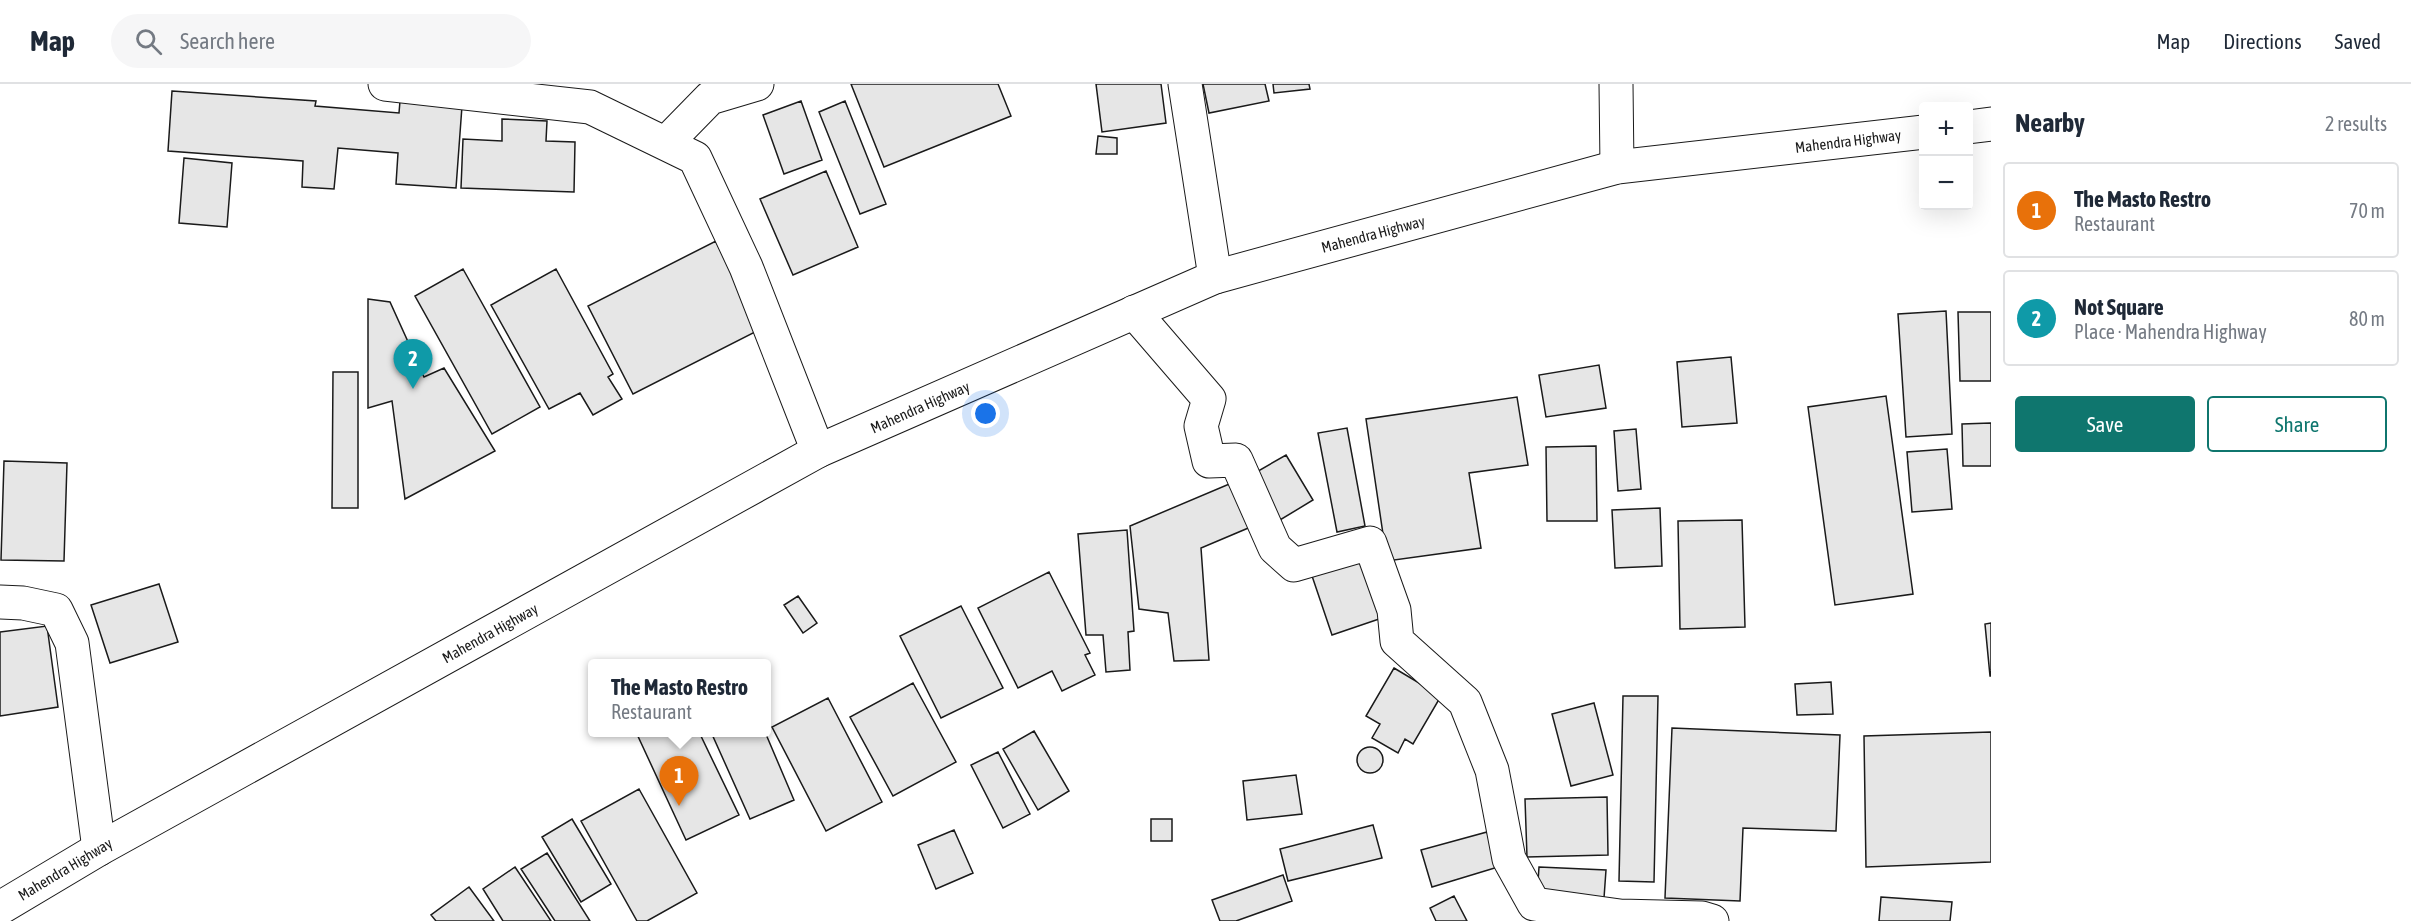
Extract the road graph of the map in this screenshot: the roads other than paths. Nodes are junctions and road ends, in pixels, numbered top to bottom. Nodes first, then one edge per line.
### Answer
1 (385, 84) edge
2 (757, 84) edge
3 (1185, 84) edge
4 (1616, 84) edge
5 (1991, 124) edge
6 (1973, 126) edge
7 (1919, 132) edge
8 (666, 143) junction
9 (1617, 167) junction
10 (1215, 277) junction
11 (1134, 312) junction
12 (818, 452) junction
13 (0, 602) edge
14 (99, 849) junction
15 (0, 908) edge
16 (1712, 921) edge

1 - 8 main road
2 - 8 main road
3 - 10 main road
4 - 9 main road
5 - 6 main road
7 - 9 main road, Mahendra Highway
8 - 12 main road
9 - 10 main road, Mahendra Highway
10 - 11 main road, Mahendra Highway
11 - 12 main road, Mahendra Highway
11 - 16 main road
12 - 14 main road, Mahendra Highway
13 - 14 main road
14 - 15 main road, Mahendra Highway

